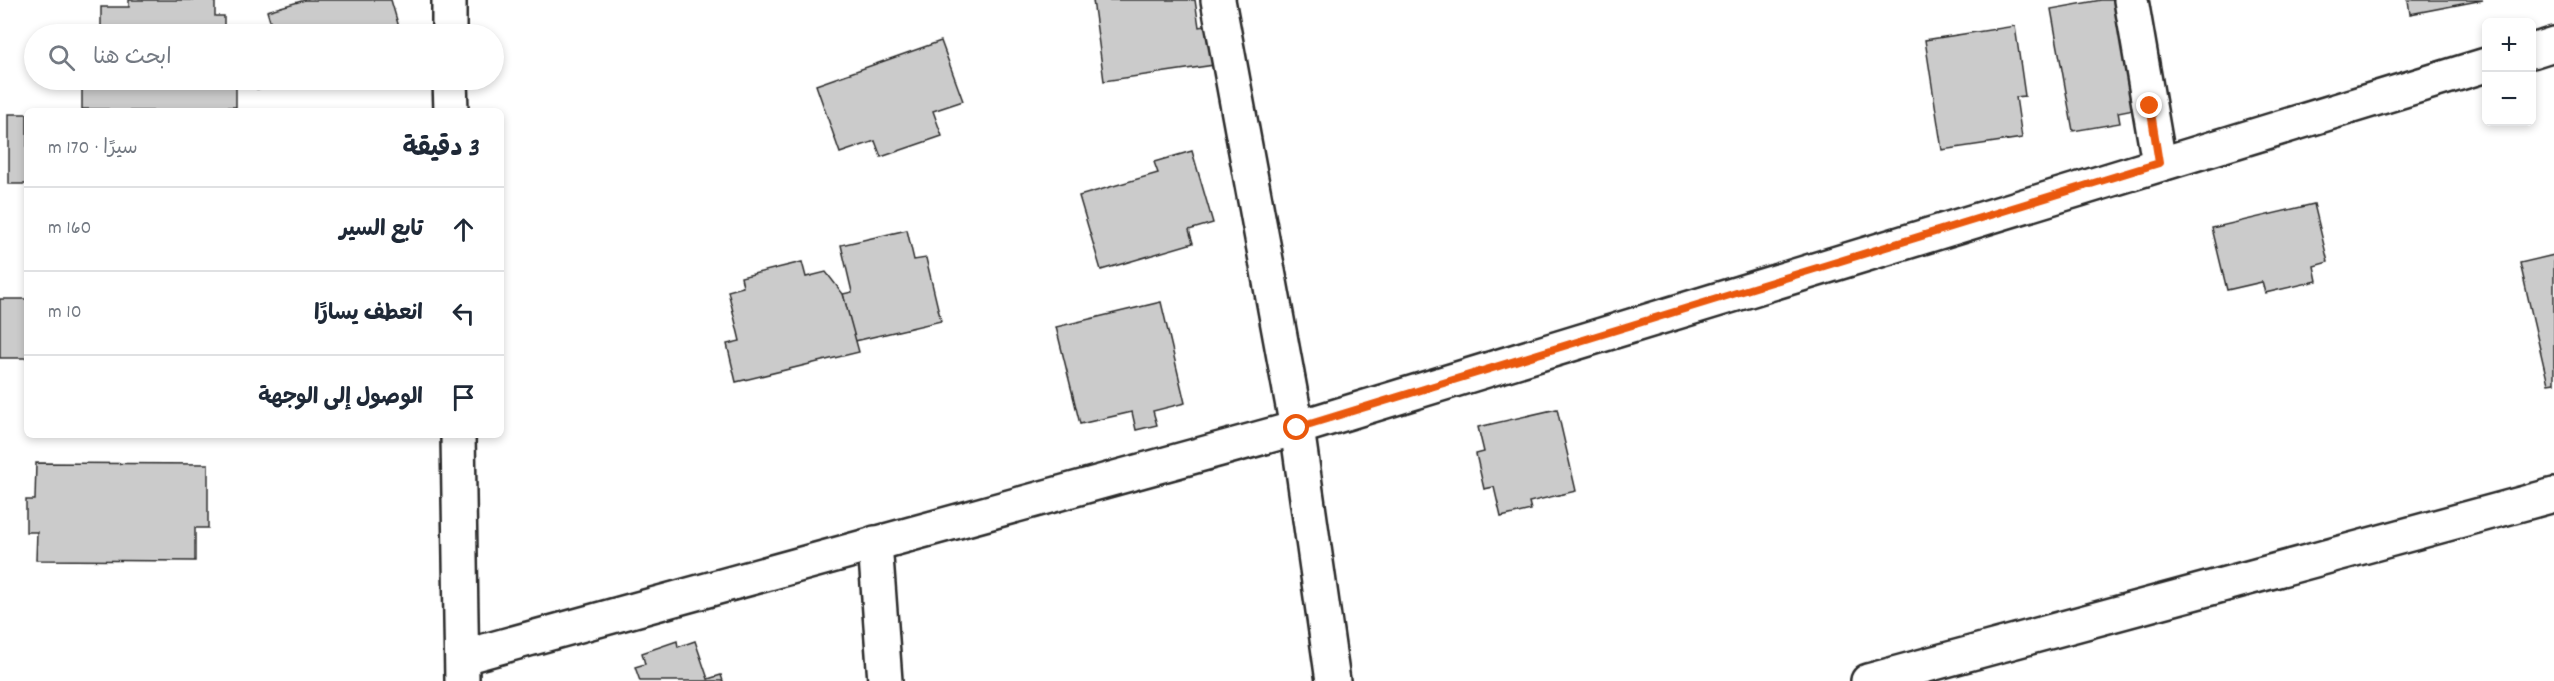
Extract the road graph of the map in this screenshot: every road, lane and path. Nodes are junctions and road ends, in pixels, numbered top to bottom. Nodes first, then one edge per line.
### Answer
1 (449, 0) edge
2 (1218, 0) edge
3 (2131, 0) edge
4 (449, 24) edge
5 (2554, 44) edge
6 (2536, 50) edge
7 (2482, 66) edge
8 (450, 90) edge
9 (451, 108) edge
10 (2159, 163) junction
11 (1297, 428) junction
12 (458, 438) edge
13 (2554, 495) edge
14 (875, 543) junction
15 (462, 669) edge
16 (885, 681) edge
17 (1333, 681) edge
18 (1868, 681) edge

1 - 4 street
2 - 11 street
3 - 10 street
5 - 6 street
7 - 10 street
8 - 9 street
10 - 11 street
11 - 14 street
11 - 17 street
12 - 15 street
13 - 18 street
14 - 15 street
14 - 16 street

